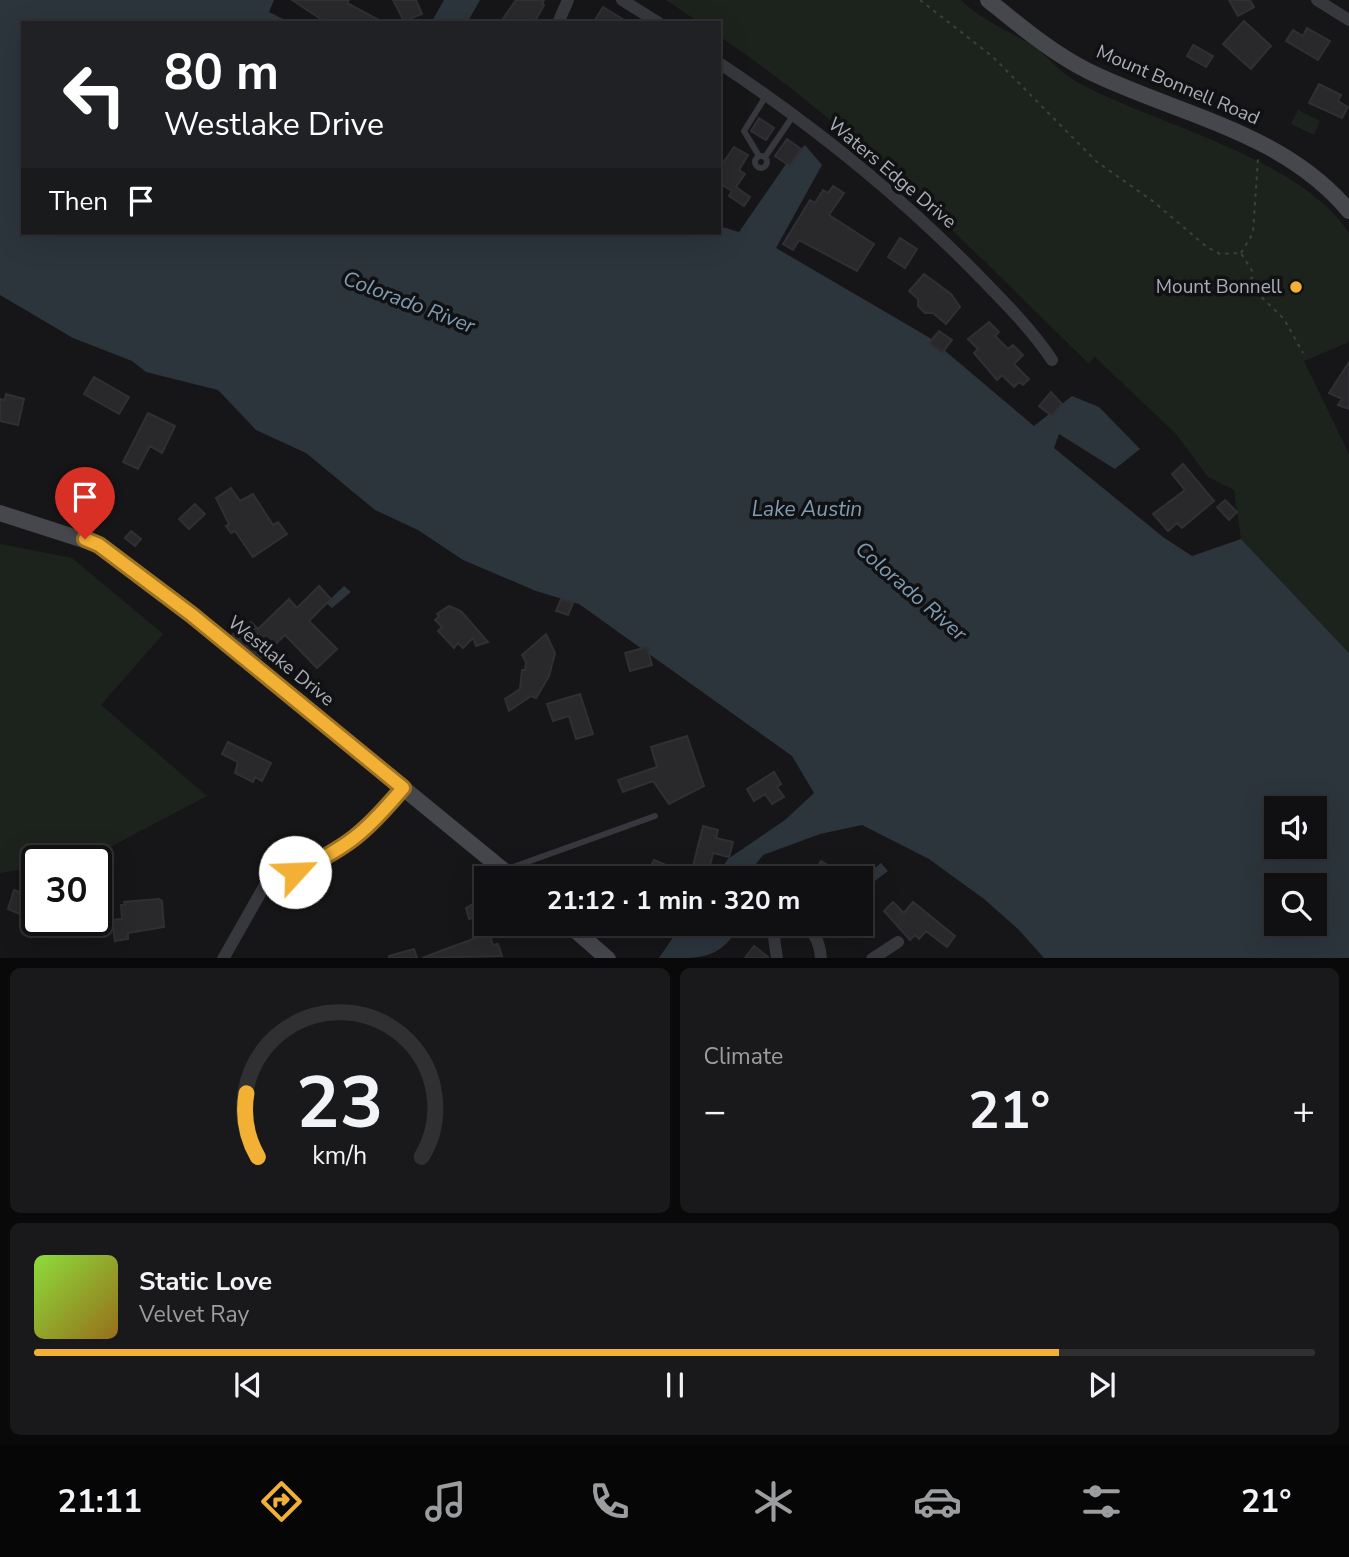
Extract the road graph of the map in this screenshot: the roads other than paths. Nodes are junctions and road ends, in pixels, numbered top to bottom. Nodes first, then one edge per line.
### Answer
1 (568, 0) edge
2 (622, 0) edge
3 (988, 0) edge
4 (1317, 0) edge
5 (1349, 20) edge
6 (559, 21) edge
7 (656, 21) edge
8 (721, 64) edge
9 (766, 96) junction
10 (793, 116) junction
11 (1349, 211) edge
12 (1052, 360) dead end
13 (0, 513) edge
14 (403, 788) junction
15 (655, 816) dead end
16 (499, 866) edge
17 (529, 866) edge
18 (582, 936) edge
19 (775, 936) edge
20 (814, 936) edge
21 (898, 942) dead end
22 (223, 958) edge
23 (608, 958) edge
24 (777, 958) edge
25 (821, 958) edge
26 (872, 958) edge

1 - 6 street
2 - 7 street
3 - 11 street, Mount Bonnell Road
4 - 5 street
8 - 9 street, Waters Edge Drive
9 - 10 street, Waters Edge Drive
9 - 10 lane
10 - 12 street, Waters Edge Drive
13 - 14 street, Westlake Drive
14 - 16 street, Westlake Drive
14 - 22 street
15 - 17 lane
18 - 23 street
19 - 24 street
20 - 25 street
21 - 26 street

